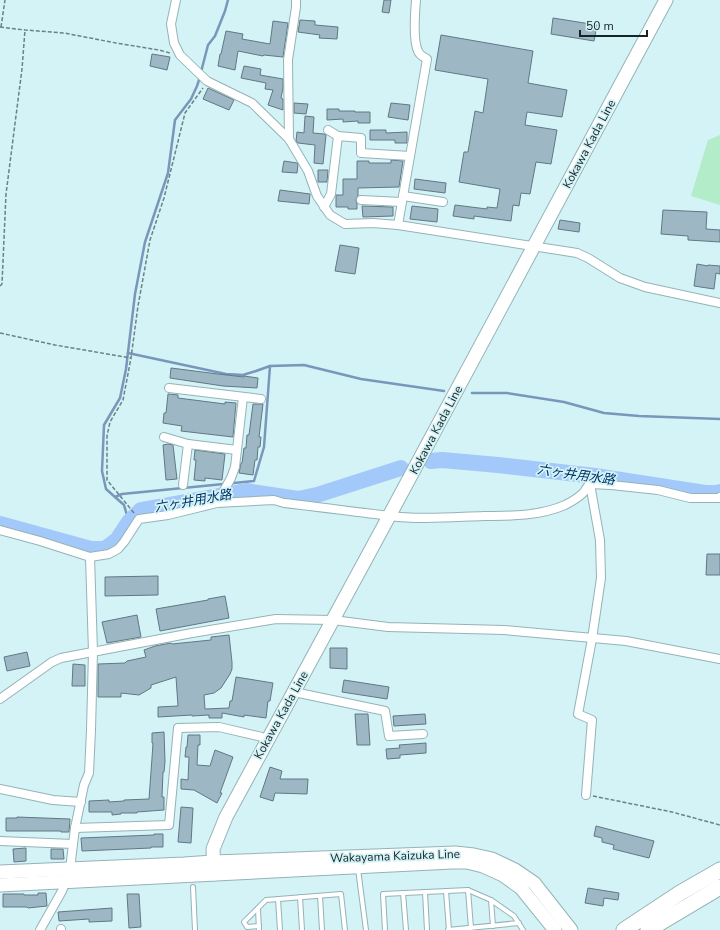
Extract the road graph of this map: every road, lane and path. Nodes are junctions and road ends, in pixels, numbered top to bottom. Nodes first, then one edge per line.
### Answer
1 (5, 0) edge
2 (176, 0) edge
3 (296, 0) edge
4 (416, 0) edge
5 (666, 0) edge
6 (1, 27) edge
7 (25, 30) junction
8 (180, 55) junction
9 (206, 81) junction
10 (328, 130) dead end
11 (338, 136) junction
12 (289, 139) junction
13 (410, 156) junction
14 (403, 199) junction
15 (361, 200) dead end
16 (443, 202) dead end
17 (324, 206) junction
18 (398, 225) junction
19 (534, 246) junction
20 (0, 286) edge
21 (720, 303) edge
22 (0, 333) edge
23 (131, 358) junction
24 (169, 388) dead end
25 (243, 397) junction
26 (261, 399) dead end
27 (164, 437) dead end
28 (188, 444) junction
29 (237, 450) junction
30 (590, 484) junction
31 (183, 485) dead end
32 (720, 497) edge
33 (217, 503) junction
34 (390, 516) junction
35 (139, 520) junction
36 (0, 530) edge
37 (90, 557) junction
38 (333, 620) junction
39 (592, 639) junction
40 (92, 652) junction
41 (720, 659) edge
42 (294, 692) junction
43 (0, 699) edge
44 (423, 734) dead end
45 (269, 738) junction
46 (0, 789) edge
47 (586, 795) joint
48 (81, 802) junction
49 (720, 825) edge
50 (75, 828) junction
51 (0, 841) edge
52 (73, 844) junction
53 (357, 862) junction
54 (214, 868) junction
55 (70, 869) junction
56 (720, 870) edge
57 (0, 872) edge
58 (66, 882) junction
59 (0, 885) edge
60 (193, 886) dead end
61 (720, 887) edge
62 (468, 890) junction
63 (446, 891) junction
64 (425, 892) junction
65 (403, 893) junction
66 (320, 896) junction
67 (300, 897) junction
68 (278, 899) junction
69 (491, 900) junction
70 (258, 909) junction
71 (519, 923) junction
72 (493, 926) junction
73 (259, 928) edge
74 (471, 928) junction
75 (40, 930) edge
76 (195, 930) edge
77 (280, 930) edge
78 (302, 930) edge
79 (322, 930) edge
80 (344, 930) edge
81 (366, 930) edge
82 (385, 930) edge
83 (406, 930) edge
84 (427, 930) edge
85 (448, 930) edge
86 (523, 930) edge
87 (555, 930) edge
88 (571, 930) edge
89 (624, 930) edge
90 (648, 930) edge

1 - 6 path
2 - 8 street
3 - 12 street
4 - 13 street
5 - 19 main road, Kokawa Kada Line
6 - 7 path
7 - 8 path
7 - 20 path
8 - 9 street
9 - 12 street
9 - 23 path
10 - 11 street
11 - 13 street
11 - 17 street
12 - 17 street
13 - 14 street
14 - 15 street
14 - 16 street
14 - 18 street
17 - 18 street
18 - 19 street
19 - 21 street
19 - 34 main road, Kokawa Kada Line
22 - 23 path
23 - 35 path
24 - 25 street
25 - 26 street
25 - 29 street
27 - 28 street
28 - 29 street
28 - 31 street
29 - 33 street
30 - 32 street
30 - 34 street
30 - 39 street
33 - 34 street
33 - 35 street
34 - 38 main road, Kokawa Kada Line
35 - 37 street
36 - 37 street
37 - 40 street
38 - 39 street
38 - 40 street
38 - 42 main road, Kokawa Kada Line
39 - 41 street
39 - 47 street
40 - 43 street
40 - 48 street
42 - 44 street
42 - 45 main road, Kokawa Kada Line
45 - 50 street
45 - 54 main road, Kokawa Kada Line
46 - 48 street
47 - 49 path
48 - 50 street
50 - 52 street
51 - 52 street
52 - 55 street
53 - 54 main road, Wakayama Kaizuka Line
53 - 81 lane
53 - 87 main road, Wakayama Kaizuka Line
53 - 88 main road, Wakayama Kaizuka Line
54 - 55 main road
54 - 58 main road
55 - 57 main road
55 - 58 street
56 - 89 highway
58 - 59 main road
58 - 75 street
60 - 76 lane
61 - 90 highway
62 - 63 lane
62 - 69 lane
62 - 74 lane
63 - 64 lane
63 - 85 lane
64 - 65 lane
64 - 84 lane
65 - 82 lane
65 - 83 lane
66 - 67 lane
66 - 79 lane
66 - 80 lane
67 - 68 lane
67 - 78 lane
68 - 70 lane
68 - 77 lane
69 - 71 lane
69 - 72 lane
70 - 73 lane
70 - 73 lane
71 - 72 lane
71 - 86 lane
72 - 74 lane
74 - 85 lane

